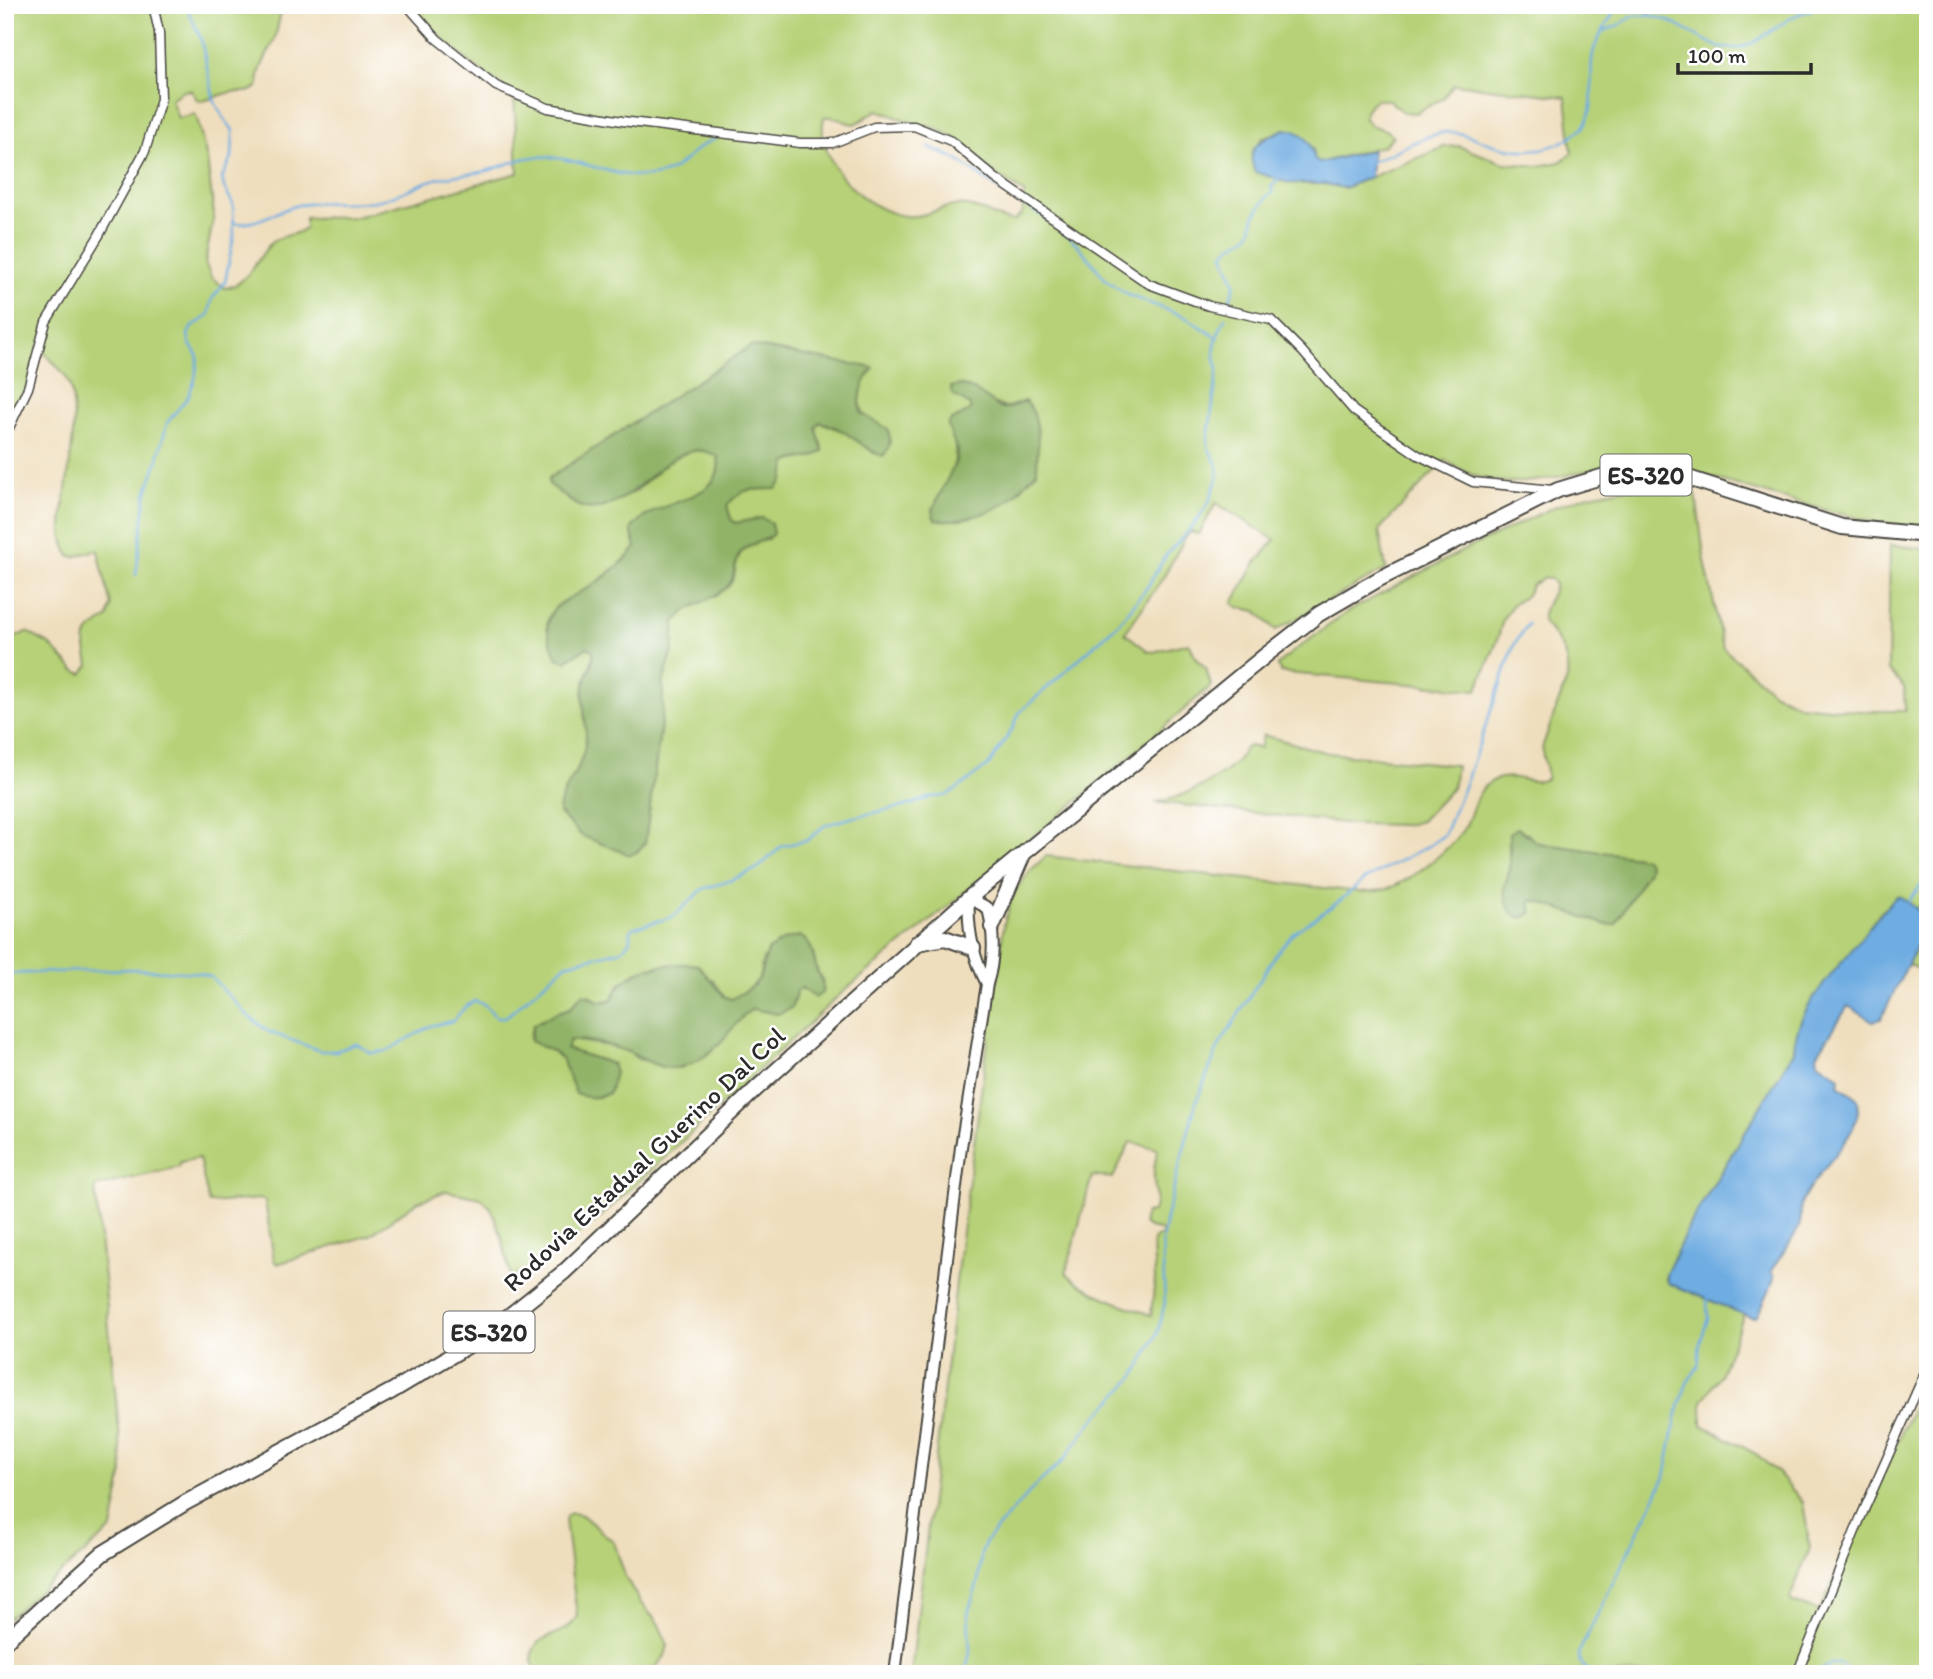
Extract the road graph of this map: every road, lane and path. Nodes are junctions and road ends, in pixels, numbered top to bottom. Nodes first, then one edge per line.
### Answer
1 (153, 5) edge
2 (407, 5) edge
3 (5, 436) edge
4 (1558, 491) junction
5 (1928, 535) edge
6 (1024, 852) junction
7 (969, 898) junction
8 (992, 927) junction
9 (915, 944) junction
10 (973, 948) junction
11 (986, 984) junction
12 (1928, 1366) edge
13 (5, 1641) edge
14 (895, 1674) edge
15 (1797, 1674) edge

1 - 3 street
2 - 4 street
4 - 5 main road, ES-320
4 - 6 main road, ES-320
6 - 7 main road, ES-320
6 - 8 main road
7 - 8 street
7 - 9 main road, ES-320
7 - 10 street
8 - 11 street
9 - 10 main road
9 - 13 main road, Rodovia Estadual Guerino Dal Col / ES-320
10 - 11 street
11 - 14 street
12 - 15 street

